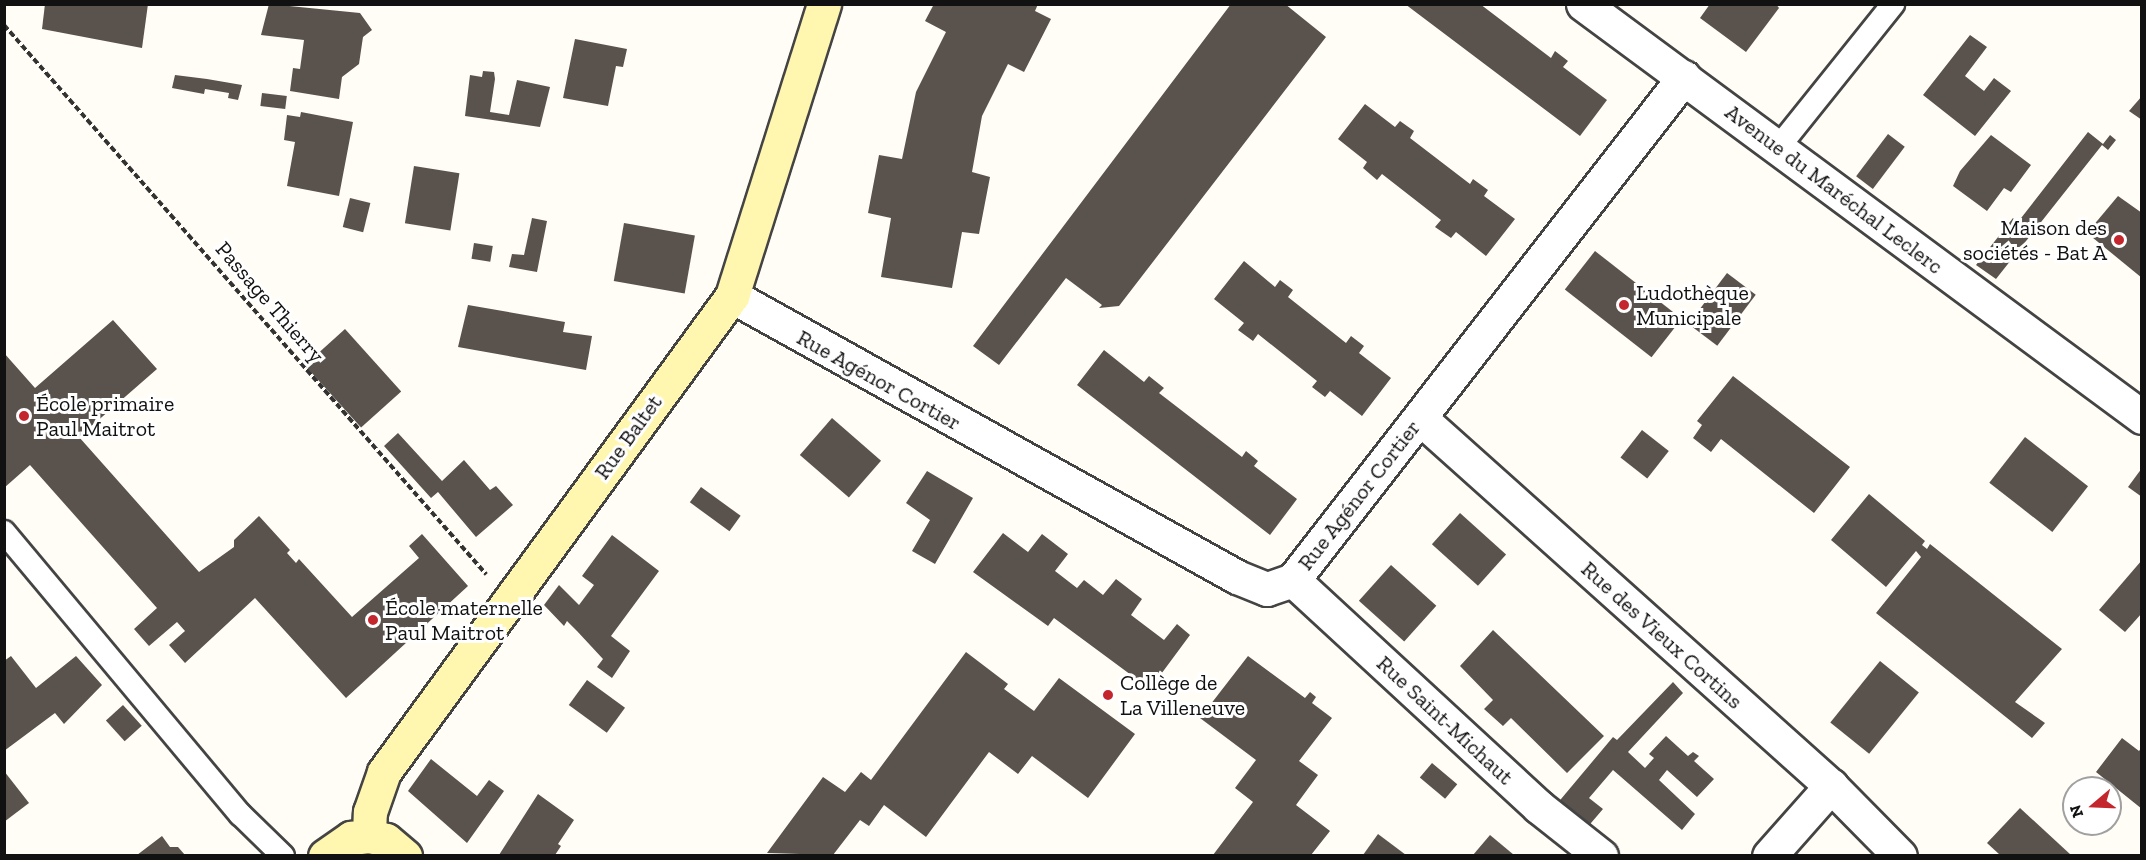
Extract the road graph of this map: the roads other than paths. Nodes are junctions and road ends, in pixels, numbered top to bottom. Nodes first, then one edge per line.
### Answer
1 (824, 4) edge
2 (1583, 4) edge
3 (1893, 4) edge
4 (1684, 77) junction
5 (1777, 149) junction
6 (732, 296) junction
7 (2142, 417) edge
8 (1420, 418) junction
9 (4, 532) edge
10 (1293, 580) junction
11 (1831, 786) junction
12 (369, 836) junction
13 (284, 855) edge
14 (325, 855) edge
15 (405, 855) edge
16 (1600, 855) edge
17 (1769, 855) edge
18 (1900, 855) edge

1 - 6 street, Rue Baltet
2 - 4 street, Avenue du Maréchal Leclerc
3 - 5 lane
4 - 5 street, Avenue du Maréchal Leclerc
4 - 8 street, Rue Agénor Cortier
5 - 7 street, Avenue du Maréchal Leclerc
6 - 10 street, Rue Agénor Cortier
6 - 12 street, Rue Baltet
8 - 10 street, Rue Agénor Cortier
8 - 11 street, Rue des Vieux Cortins
9 - 13 lane
10 - 16 street, Rue Saint-Michaut
11 - 17 street
11 - 18 street, Rue des Vieux Cortins
12 - 14 street
12 - 15 street

